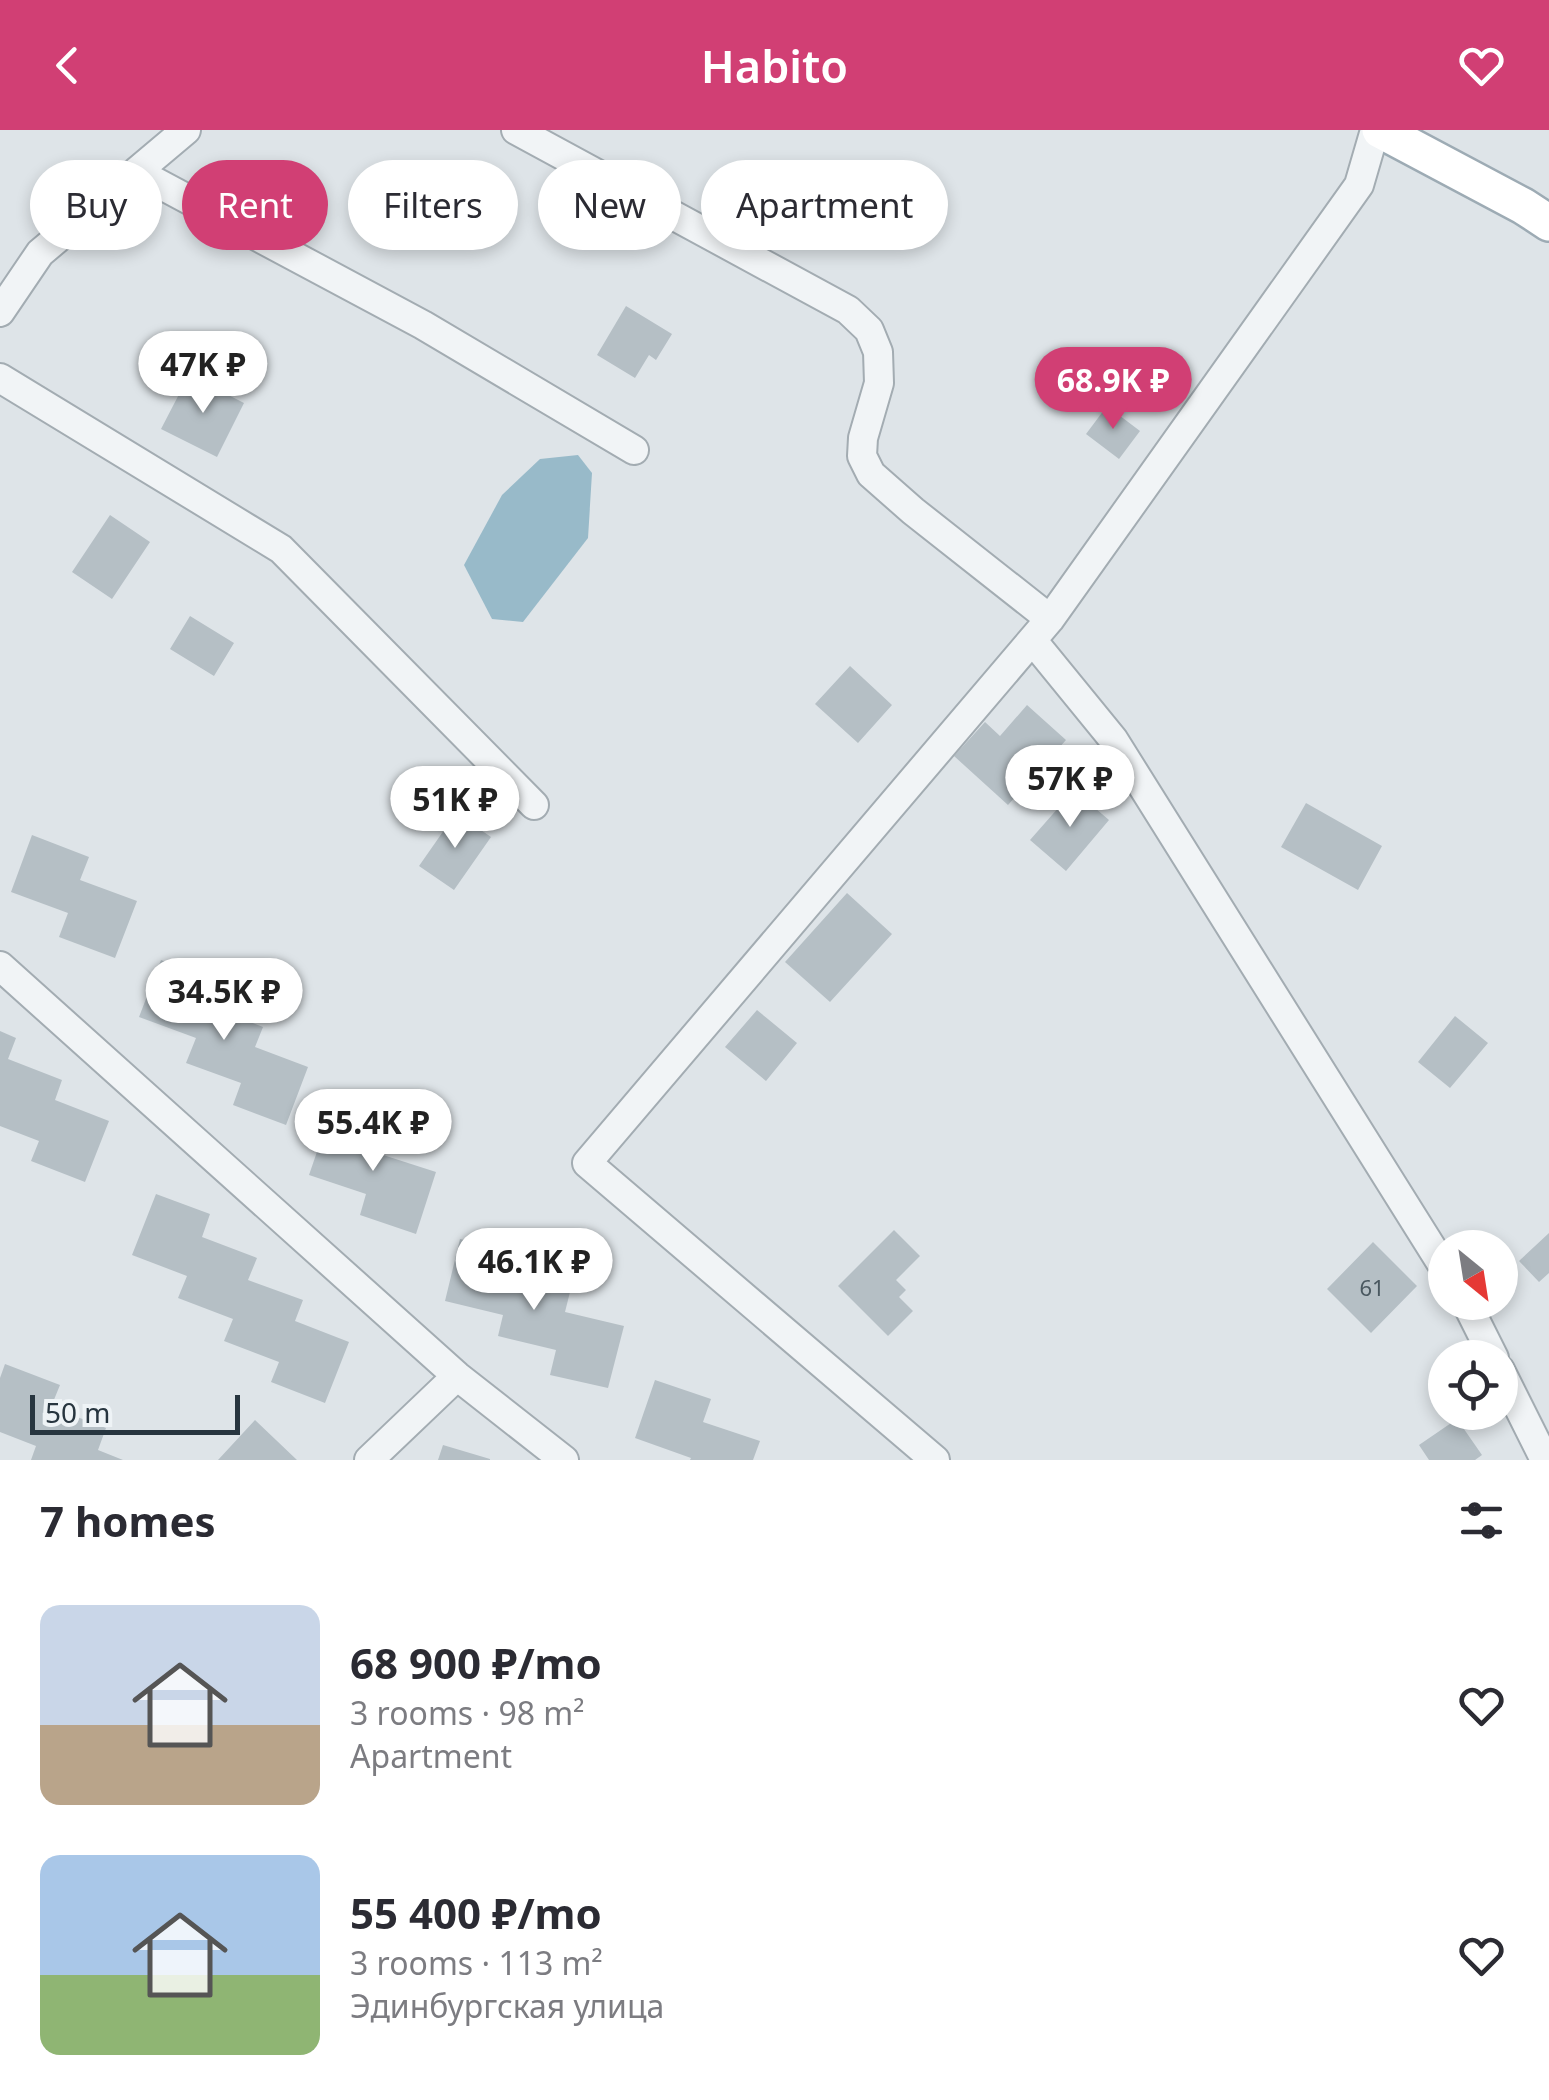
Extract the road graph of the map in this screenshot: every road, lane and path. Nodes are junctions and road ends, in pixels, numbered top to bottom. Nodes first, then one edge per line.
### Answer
1 (186, 130) edge
2 (516, 130) edge
3 (1378, 130) edge
4 (150, 160) edge
5 (162, 186) edge
6 (1549, 223) edge
7 (44, 250) edge
8 (0, 312) edge
9 (0, 378) edge
10 (634, 450) dead end
11 (1041, 630) junction
12 (534, 805) dead end
13 (0, 966) edge
14 (1428, 1242) edge
15 (457, 1376) junction
16 (1518, 1407) edge
17 (370, 1460) edge
18 (564, 1460) edge
19 (935, 1460) edge
20 (1544, 1460) edge

1 - 4 street
2 - 11 street
3 - 6 main road
3 - 11 street
5 - 10 street
7 - 8 street
9 - 12 street
11 - 14 street
11 - 19 street
13 - 15 street
15 - 17 street
15 - 18 street
16 - 20 street

